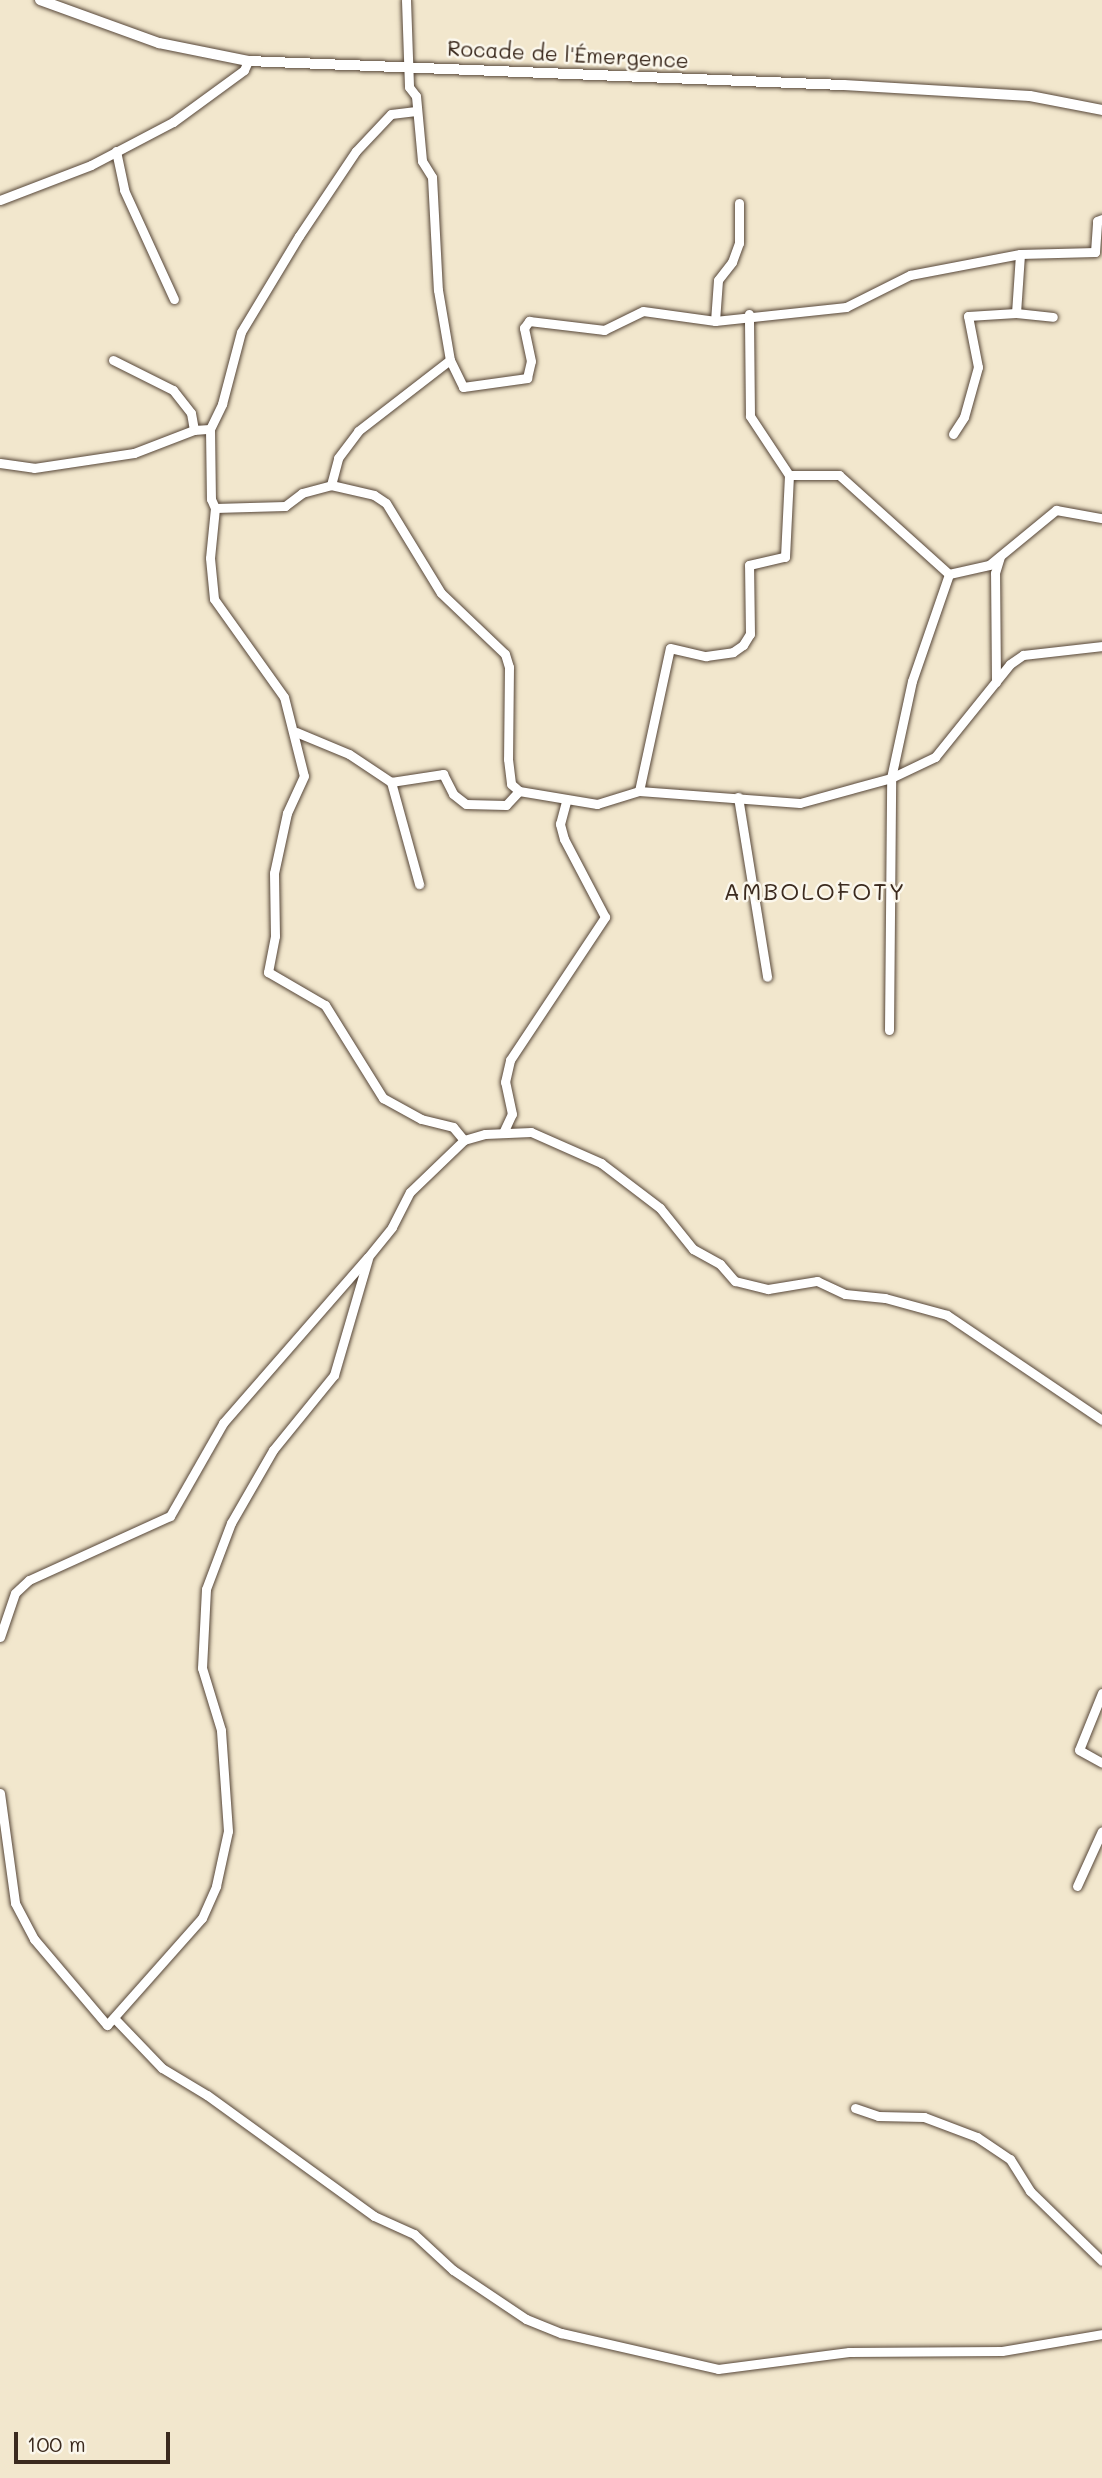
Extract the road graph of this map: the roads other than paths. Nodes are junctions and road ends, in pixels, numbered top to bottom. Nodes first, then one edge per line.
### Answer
1 (40, 0) edge
2 (406, 0) edge
3 (248, 61) junction
4 (410, 66) junction
5 (1102, 110) edge
6 (416, 111) junction
7 (116, 151) junction
8 (0, 200) edge
9 (739, 203) dead end
10 (1102, 219) edge
11 (1020, 254) junction
12 (174, 299) dead end
13 (1016, 313) junction
14 (750, 314) junction
15 (1053, 317) dead end
16 (715, 321) junction
17 (113, 360) dead end
18 (450, 360) junction
19 (210, 429) junction
20 (194, 430) junction
21 (953, 433) dead end
22 (0, 463) edge
23 (789, 475) junction
24 (331, 485) junction
25 (215, 508) junction
26 (1101, 518) edge
27 (999, 557) junction
28 (949, 574) junction
29 (1102, 646) edge
30 (996, 684) junction
31 (296, 732) junction
32 (891, 778) junction
33 (391, 782) junction
34 (519, 791) junction
35 (639, 791) junction
36 (738, 797) junction
37 (566, 802) junction
38 (419, 884) dead end
39 (767, 977) dead end
40 (889, 1030) dead end
41 (503, 1133) junction
42 (464, 1140) junction
43 (368, 1257) junction
44 (1102, 1420) edge
45 (0, 1637) edge
46 (1102, 1693) edge
47 (1102, 1763) edge
48 (0, 1793) edge
49 (1102, 1831) edge
50 (1077, 1886) dead end
51 (115, 2019) junction
52 (855, 2108) dead end
53 (1102, 2261) edge
54 (1102, 2334) edge

1 - 3 street, Rocade de l'Émergence
2 - 4 street
3 - 4 street, Rocade de l'Émergence
3 - 7 street
4 - 5 street, Rocade de l'Émergence
4 - 6 street
6 - 18 street
6 - 19 street
7 - 8 street
7 - 12 street
9 - 16 street
10 - 11 street
11 - 13 street
11 - 14 street
13 - 15 street
13 - 21 street
14 - 16 street
14 - 23 street
16 - 18 street
17 - 20 street
18 - 24 street
19 - 20 street
19 - 25 street
20 - 22 street
23 - 28 street
23 - 35 street
24 - 25 street
24 - 34 street
25 - 31 street
26 - 27 street
27 - 28 street
27 - 30 street
28 - 32 street
29 - 30 street
30 - 32 street
31 - 33 street
31 - 42 street
32 - 36 street
32 - 40 street
33 - 34 street
33 - 38 street
34 - 37 street
35 - 36 street
35 - 37 street
36 - 39 street
37 - 41 street
41 - 42 street
41 - 44 street
42 - 43 street
43 - 45 street
43 - 51 street
46 - 47 street
48 - 51 street
49 - 50 street
51 - 54 street
52 - 53 street

